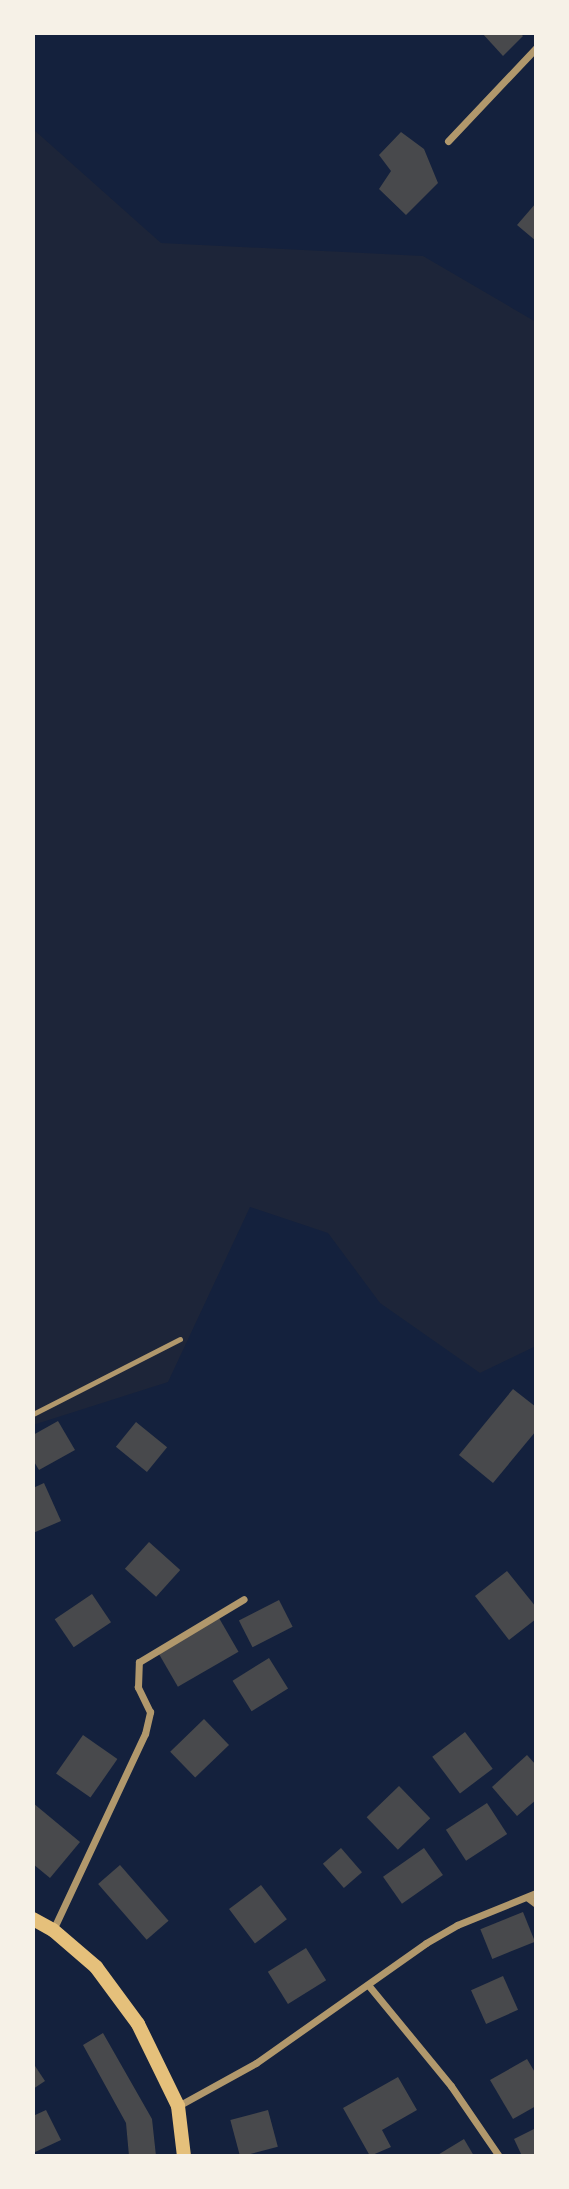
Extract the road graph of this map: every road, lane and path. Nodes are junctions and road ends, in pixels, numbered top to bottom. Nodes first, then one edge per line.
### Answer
1 (536, 48) edge
2 (448, 141) dead end
3 (180, 1339) dead end
4 (33, 1414) edge
5 (244, 1600) dead end
6 (536, 1893) edge
7 (528, 1898) junction
8 (536, 1904) edge
9 (33, 1919) edge
10 (53, 1930) junction
11 (369, 1986) junction
12 (178, 2106) junction
13 (184, 2156) edge
14 (499, 2156) edge

1 - 2 street
3 - 4 lane
5 - 10 street
6 - 7 street
7 - 8 street
7 - 11 street
9 - 10 main road
10 - 12 main road
11 - 12 street
11 - 14 street
12 - 13 main road

